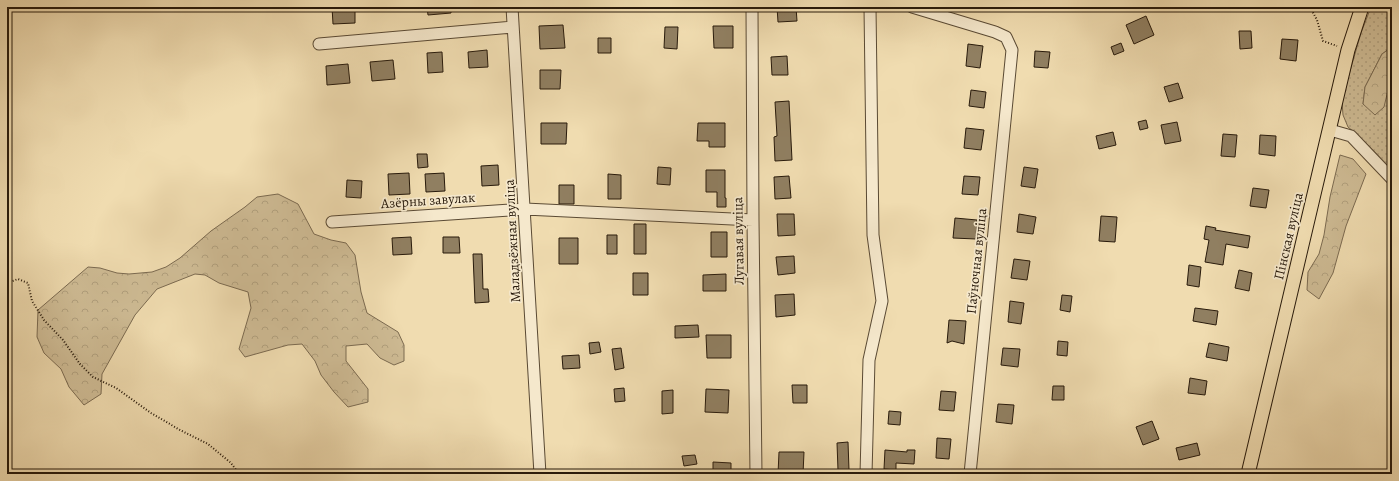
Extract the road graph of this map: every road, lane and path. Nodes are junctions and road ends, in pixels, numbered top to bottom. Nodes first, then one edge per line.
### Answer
1 (512, 7) edge
2 (752, 7) edge
3 (870, 7) edge
4 (912, 7) edge
5 (1310, 7) edge
6 (1362, 7) edge
7 (513, 27) junction
8 (320, 44) dead end
9 (1348, 50) junction
10 (1330, 130) junction
11 (1392, 179) edge
12 (525, 209) junction
13 (753, 220) junction
14 (332, 222) dead end
15 (7, 283) edge
16 (239, 474) edge
17 (540, 474) edge
18 (756, 474) edge
19 (866, 474) edge
20 (970, 474) edge
21 (1248, 474) edge

1 - 7 street, Маладзёжная вуліца
2 - 13 street, Лугавая вуліца
3 - 19 street
4 - 20 street, Паўночная вуліца
5 - 9 path
6 - 9 main road, Пінская вуліца
7 - 8 street
7 - 12 street, Маладзёжная вуліца
9 - 10 main road, Пінская вуліца
10 - 11 street
10 - 21 main road, Пінская вуліца
12 - 13 street, Азёрны завулак
12 - 14 street, Азёрны завулак
12 - 17 street, Маладзёжная вуліца
13 - 18 street, Лугавая вуліца
15 - 16 path

